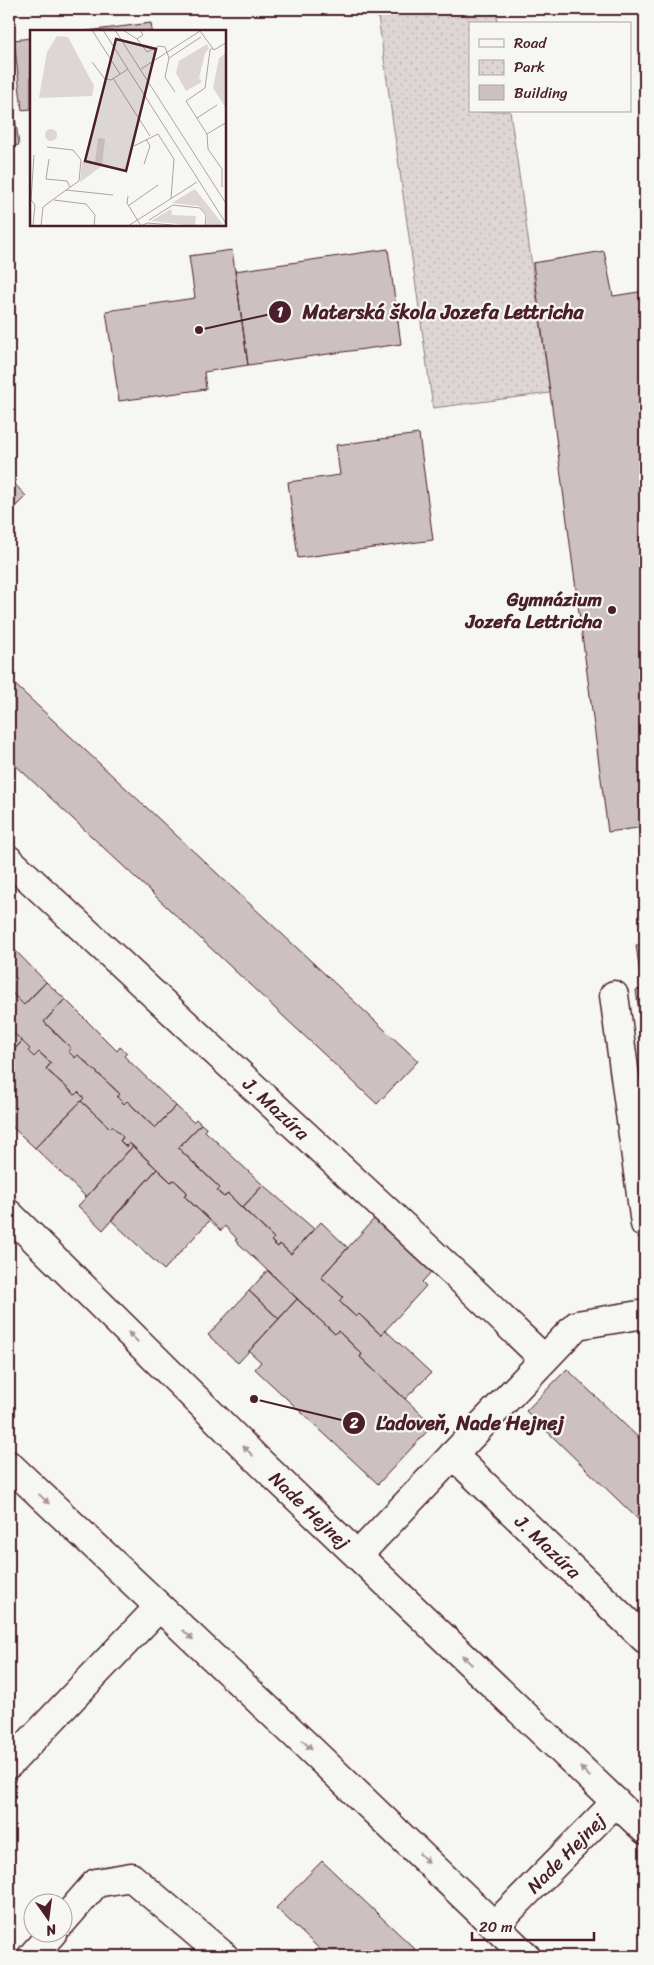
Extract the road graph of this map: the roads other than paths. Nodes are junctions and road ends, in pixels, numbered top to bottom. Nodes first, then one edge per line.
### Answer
1 (9, 860) edge
2 (614, 995) dead end
3 (9, 1214) edge
4 (645, 1224) edge
5 (645, 1314) edge
6 (544, 1359) junction
7 (453, 1455) junction
8 (9, 1466) edge
9 (358, 1555) junction
10 (158, 1607) junction
11 (645, 1639) edge
12 (9, 1764) edge
13 (616, 1802) junction
14 (645, 1830) edge
15 (72, 1911) edge
16 (495, 1925) junction
17 (44, 1942) edge
18 (32, 1956) edge
19 (224, 1956) edge
20 (526, 1956) edge

1 - 6 street, J. Mazúra
2 - 4 street
9 -> 3 street, Nade Hejnej
5 - 6 street
6 - 7 street
7 - 9 street
7 - 11 street, J. Mazúra
8 -> 10 street
13 -> 9 street, Nade Hejnej
10 - 12 street
10 -> 16 street
13 - 14 street, Nade Hejnej
13 - 16 street, Nade Hejnej
15 - 19 street
16 - 20 street
17 - 18 street

